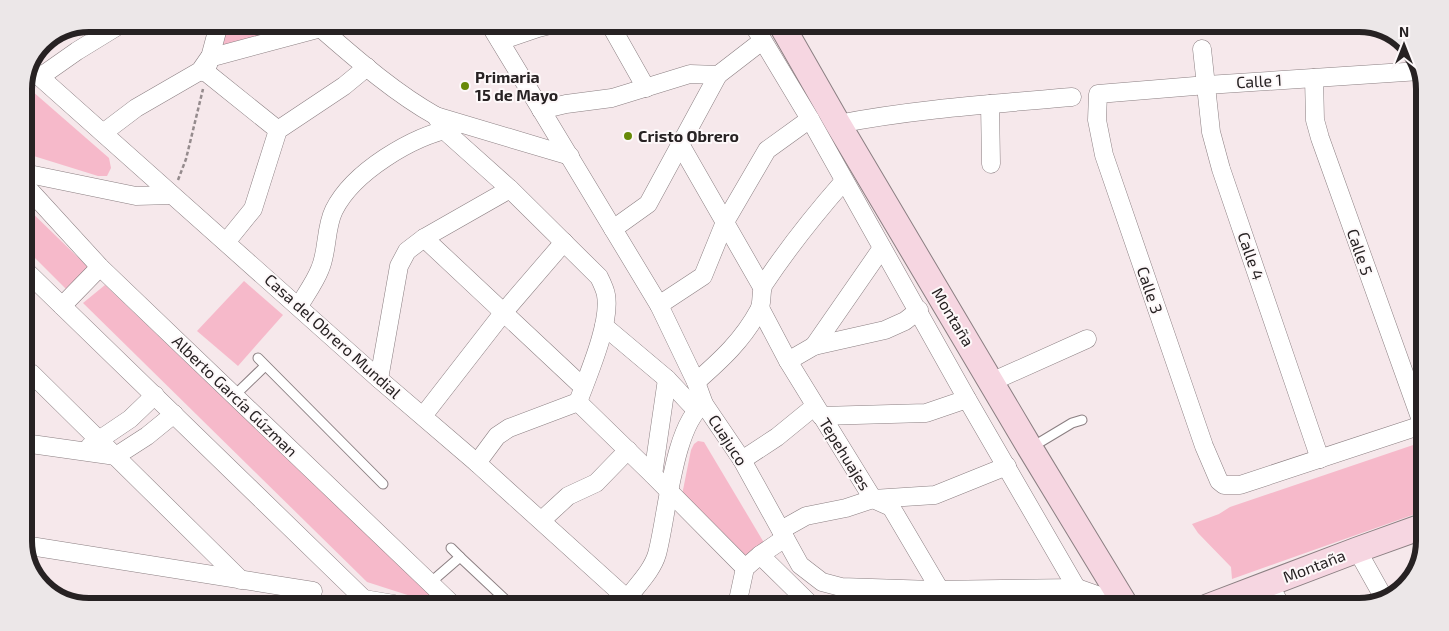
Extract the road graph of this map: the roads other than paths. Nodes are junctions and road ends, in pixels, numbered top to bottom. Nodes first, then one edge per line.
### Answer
1 (108, 32) edge
2 (217, 32) edge
3 (302, 32) edge
4 (326, 32) edge
5 (494, 32) edge
6 (527, 32) edge
7 (614, 32) edge
8 (765, 32) edge
9 (767, 32) edge
10 (500, 42) junction
11 (1202, 49) dead end
12 (206, 67) junction
13 (367, 67) junction
14 (1413, 71) edge
15 (36, 73) edge
16 (718, 75) junction
17 (1314, 78) junction
18 (802, 85) junction
19 (1207, 85) junction
20 (646, 88) junction
21 (1098, 94) joint
22 (1072, 97) dead end
23 (990, 104) junction
24 (541, 110) junction
25 (810, 119) junction
26 (440, 123) junction
27 (838, 124) junction
28 (278, 130) junction
29 (103, 133) junction
30 (680, 144) junction
31 (570, 156) junction
32 (991, 164) dead end
33 (33, 176) edge
34 (844, 181) junction
35 (510, 189) junction
36 (33, 194) edge
37 (172, 195) junction
38 (725, 222) junction
39 (613, 229) junction
40 (424, 238) junction
41 (226, 242) junction
42 (564, 242) junction
43 (882, 248) junction
44 (100, 267) junction
45 (33, 278) edge
46 (762, 287) junction
47 (659, 305) junction
48 (62, 306) junction
49 (299, 306) junction
50 (760, 308) junction
51 (919, 310) junction
52 (504, 313) junction
53 (604, 326) junction
54 (1087, 339) dead end
55 (814, 346) junction
56 (258, 358) dead end
57 (788, 361) junction
58 (265, 366) junction
59 (33, 375) edge
60 (379, 378) junction
61 (667, 379) junction
62 (696, 382) junction
63 (991, 382) junction
64 (581, 394) junction
65 (155, 395) junction
66 (234, 396) junction
67 (967, 399) junction
68 (700, 407) junction
69 (1416, 407) edge
70 (818, 411) junction
71 (174, 414) junction
72 (423, 416) junction
73 (1082, 420) dead end
74 (1416, 426) edge
75 (100, 440) junction
76 (33, 444) edge
77 (1030, 448) junction
78 (628, 450) junction
79 (79, 452) junction
80 (116, 456) junction
81 (1320, 459) junction
82 (742, 460) junction
83 (477, 462) junction
84 (1007, 466) junction
85 (653, 475) junction
86 (383, 484) dead end
87 (668, 491) junction
88 (873, 499) junction
89 (542, 520) junction
90 (1416, 529) edge
91 (783, 534) junction
92 (33, 546) edge
93 (451, 548) dead end
94 (1357, 550) junction
95 (760, 555) junction
96 (460, 557) junction
97 (745, 568) junction
98 (241, 580) junction
99 (822, 582) junction
100 (430, 583) junction
101 (1268, 583) junction
102 (858, 588) junction
103 (1077, 588) junction
104 (312, 591) dead end
105 (1382, 594) edge
106 (938, 595) edge
107 (363, 598) edge
108 (446, 598) edge
109 (504, 598) edge
110 (626, 598) edge
111 (632, 598) edge
112 (738, 598) edge
113 (804, 598) edge
114 (819, 598) edge
115 (866, 598) edge
116 (1083, 598) edge
117 (1104, 598) edge
118 (1120, 598) edge
119 (1230, 598) edge
120 (1277, 598) edge

1 - 15 street
2 - 12 street
3 - 12 street
4 - 13 street
5 - 10 street, Cuajuco
6 - 10 street
7 - 20 street
8 - 16 street
9 - 18 main road, Montaña
10 - 24 street, Cuajuco
11 - 19 street, Calle 4
12 - 28 street
12 - 29 street
13 - 26 street
13 - 28 street
14 - 17 street, Calle 1
15 - 29 street, Casa del Obrero Mundial
16 - 20 street
16 - 30 street
17 - 19 street, Calle 1
17 - 69 street, Calle 5
18 - 25 street, Montaña
18 - 27 main road, Montaña
19 - 21 street, Calle 1
19 - 81 street, Calle 4
20 - 24 street
21 - 81 street, Calle 3
22 - 23 street
23 - 27 street
23 - 32 street
24 - 31 street, Cuajuco
25 - 34 street, Montaña
25 - 38 street
26 - 31 street
26 - 35 street
26 - 49 street
27 - 63 main road, Montaña
28 - 41 street
29 - 37 street, Casa del Obrero Mundial
30 - 38 street
30 - 39 street
31 - 39 street, Cuajuco
33 - 37 street
34 - 43 street, Montaña
34 - 46 street
35 - 40 street
35 - 42 street
36 - 44 street, Alberto García Gúzman
37 - 41 street, Casa del Obrero Mundial
38 - 46 street
38 - 47 street
39 - 47 street, Cuajuco
40 - 52 street
40 - 60 street
41 - 49 street, Casa del Obrero Mundial
42 - 52 street
42 - 53 street
43 - 51 street, Montaña
43 - 55 street
44 - 48 street
44 - 66 street, Alberto García Gúzman
45 - 48 street
46 - 50 street
47 - 62 street, Cuajuco
48 - 65 street
49 - 60 street, Casa del Obrero Mundial
50 - 57 street, Tepehuajes
50 - 62 street
51 - 55 street
51 - 67 street, Montaña
52 - 64 street
52 - 72 street
53 - 61 street
53 - 64 street
54 - 63 street
55 - 57 street
56 - 58 lane
57 - 70 street, Tepehuajes
58 - 66 lane
58 - 86 lane
59 - 75 street
60 - 72 street, Casa del Obrero Mundial
61 - 68 street
61 - 85 street
62 - 68 street, Cuajuco
63 - 77 main road, Montaña
64 - 78 street
64 - 83 street
65 - 71 street
65 - 75 street
66 - 100 street, Alberto García Gúzman
67 - 70 street
67 - 84 street, Montaña
68 - 82 street, Cuajuco
68 - 87 street
70 - 82 street
70 - 88 street, Tepehuajes
71 - 80 street
71 - 107 street
72 - 83 street, Casa del Obrero Mundial
73 - 77 lane
74 - 81 street
75 - 79 street
75 - 80 street
76 - 79 street
77 - 118 main road, Montaña
78 - 85 street
78 - 89 street
79 - 80 street
80 - 98 street
82 - 91 street, Cuajuco
83 - 89 street, Casa del Obrero Mundial
84 - 88 street
84 - 103 street, Montaña
85 - 87 street
87 - 97 street
87 - 111 street
88 - 91 street
88 - 106 street, Tepehuajes
89 - 110 street, Casa del Obrero Mundial
90 - 94 main road, Montaña
91 - 95 street
91 - 99 street, Cuajuco
92 - 98 street
93 - 96 lane
94 - 101 main road, Montaña
94 - 105 street
95 - 97 street
95 - 113 street
96 - 100 lane
96 - 109 lane
97 - 112 street
98 - 104 street
99 - 102 street, Cuajuco
99 - 114 street
100 - 108 street, Alberto García Gúzman
101 - 119 main road, Montaña
101 - 120 street
102 - 106 street, Cuajuco
102 - 115 street
103 - 106 street, Cuajuco
103 - 116 street
103 - 117 street, Cuajuco

